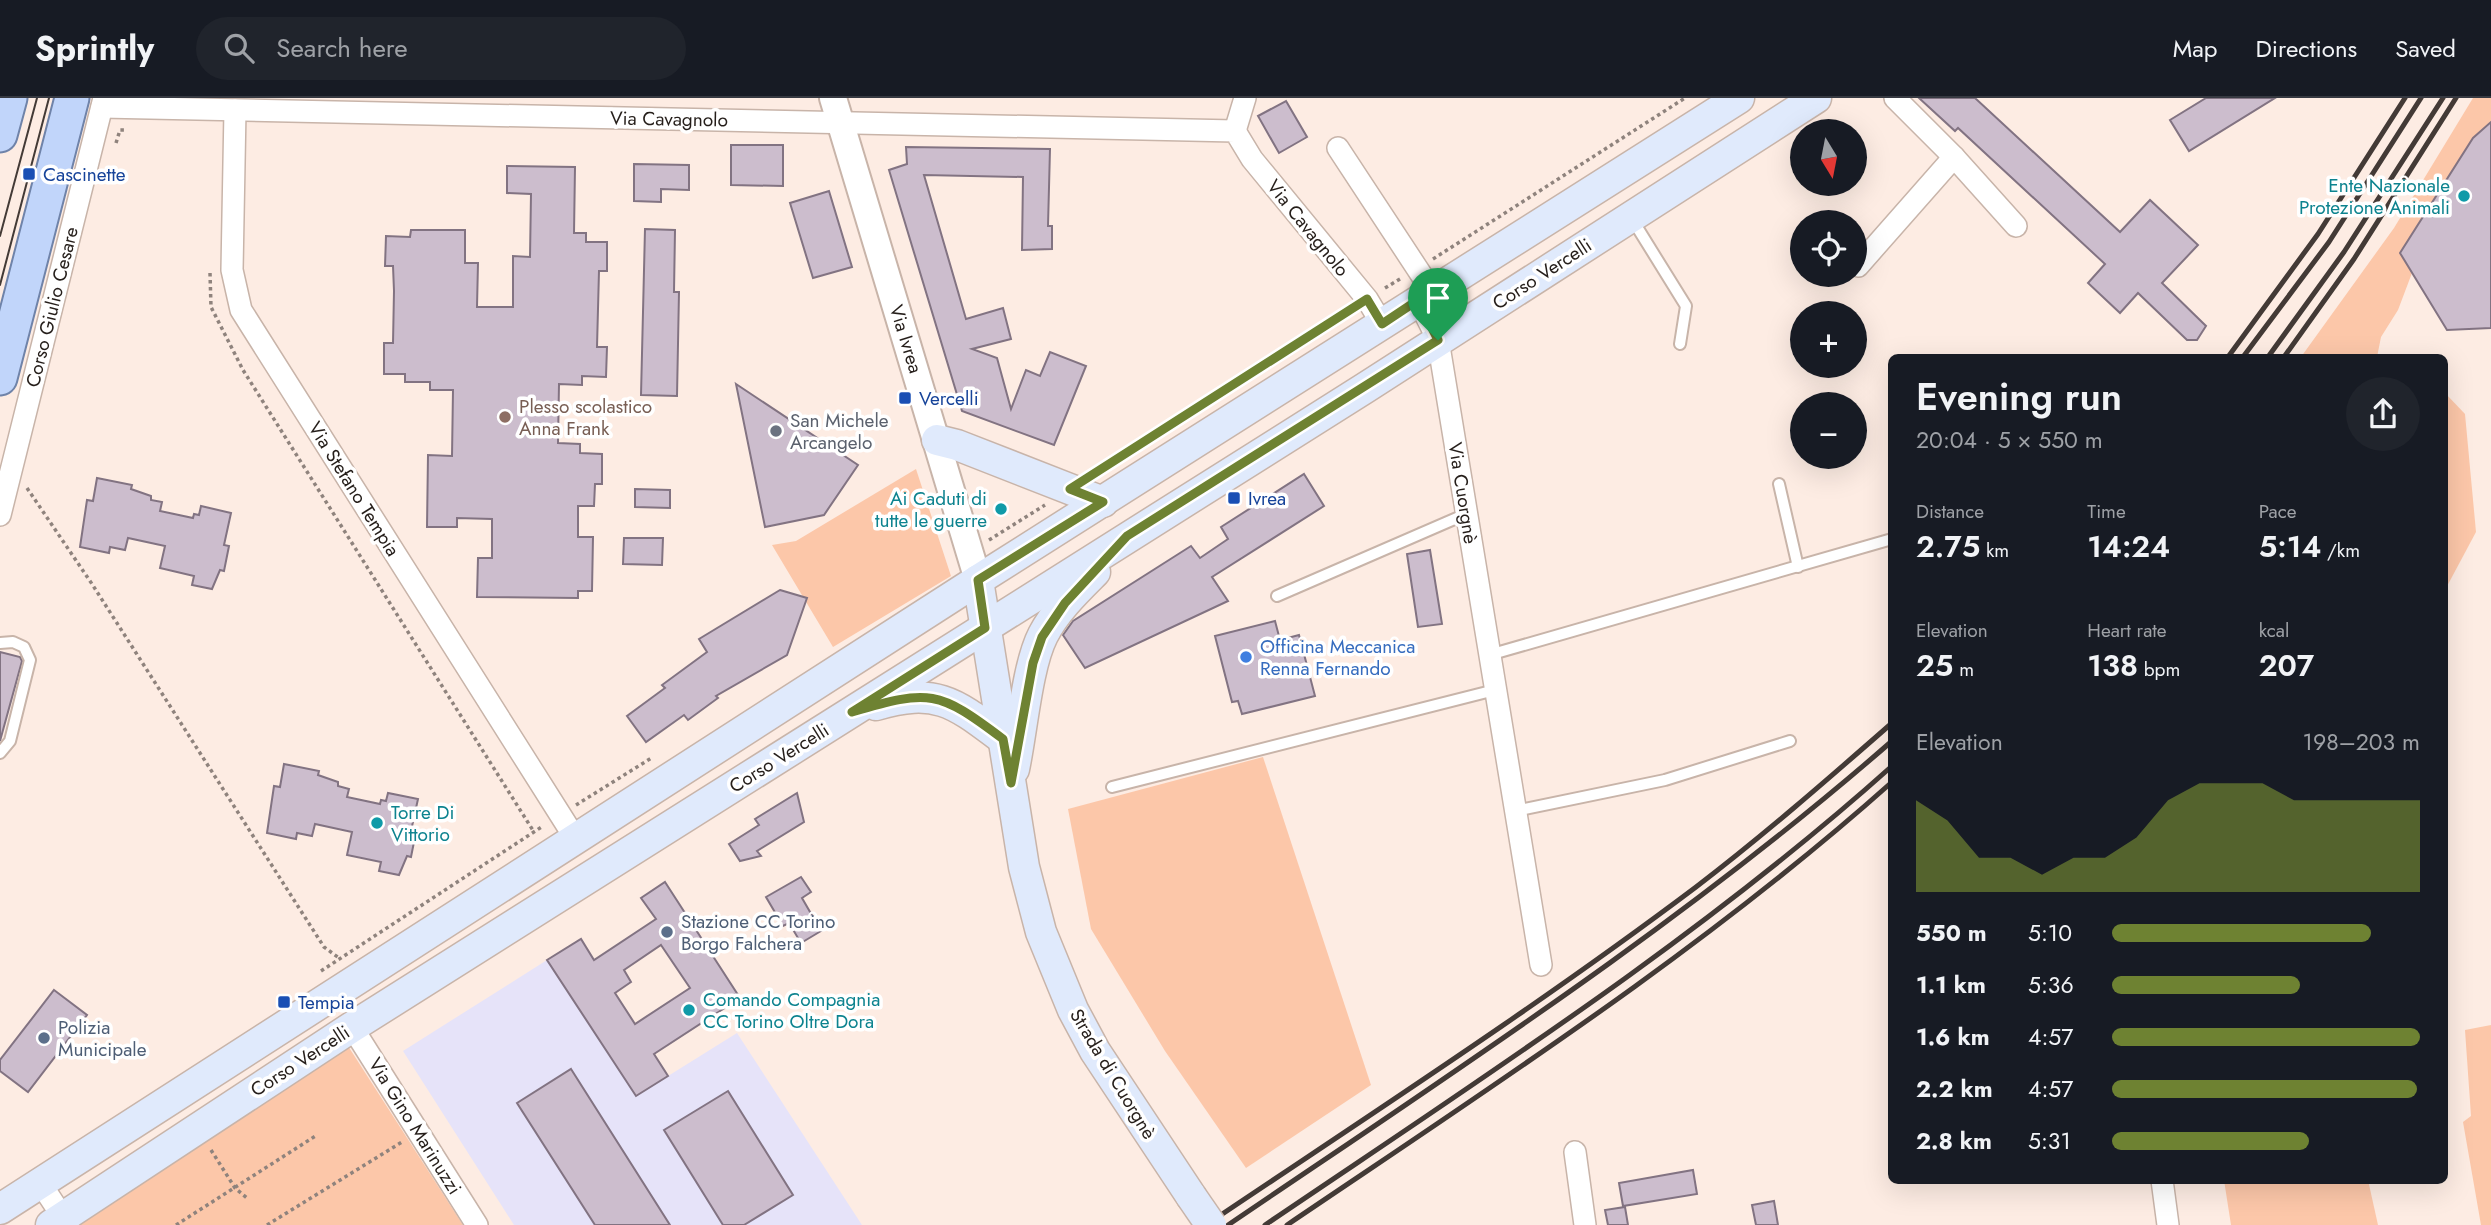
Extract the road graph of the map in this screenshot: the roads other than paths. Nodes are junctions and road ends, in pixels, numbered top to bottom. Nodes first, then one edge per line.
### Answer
1 (10, 98) edge
2 (1245, 98) edge
3 (1739, 98) edge
4 (1816, 98) edge
5 (1895, 98) edge
6 (93, 101) edge
7 (473, 107) edge
8 (235, 110) junction
9 (836, 110) edge
10 (1236, 131) junction
11 (0, 135) edge
12 (1338, 148) dead end
13 (1954, 157) junction
14 (1631, 216) junction
15 (2016, 226) dead end
16 (1867, 256) edge
17 (1423, 287) junction
18 (1374, 312) junction
19 (1438, 340) junction
20 (1680, 344) dead end
21 (12, 360) edge
22 (937, 440) junction
23 (1779, 484) dead end
24 (1103, 502) junction
25 (1466, 514) junction
26 (0, 515) edge
27 (1127, 536) junction
28 (1888, 540) edge
29 (1798, 567) junction
30 (978, 580) junction
31 (1277, 596) dead end
32 (985, 628) junction
33 (0, 643) edge
34 (1489, 655) junction
35 (1495, 690) junction
36 (852, 712) junction
37 (1003, 739) junction
38 (1790, 741) dead end
39 (0, 753) edge
40 (1011, 783) junction
41 (1112, 787) dead end
42 (1515, 811) junction
43 (575, 838) junction
44 (1541, 965) dead end
45 (352, 1027) junction
46 (1575, 1152) dead end
47 (41, 1184) junction
48 (2163, 1184) edge
49 (0, 1209) edge
50 (61, 1223) edge
51 (477, 1225) edge
52 (1211, 1225) edge
53 (1585, 1225) edge
54 (2168, 1225) edge

1 - 11 main road
2 - 10 street
3 - 17 main road, Corso Vercelli
4 - 14 main road, Corso Vercelli
5 - 13 street
6 - 8 street, Via Cavagnolo
6 - 21 main road, Corso Giulio Cesare
7 - 8 street, Via Cavagnolo
7 - 9 street, Via Cavagnolo
8 - 43 street, Via Stefano Tempia
9 - 10 street, Via Cavagnolo
9 - 22 street, Via Ivrea
10 - 18 street, Via Cavagnolo
12 - 17 street, Via Cuorgnè
13 - 15 street
13 - 16 street
14 - 19 main road, Corso Vercelli
14 - 20 lane
17 - 18 main road, Corso Vercelli
17 - 19 street, Via Cuorgnè
18 - 24 main road, Corso Vercelli
19 - 25 street, Via Cuorgnè
19 - 27 main road, Corso Vercelli
21 - 26 street, Corso Giulio Cesare
22 - 24 main road
22 - 30 street, Via Ivrea
23 - 29 lane
24 - 30 main road, Corso Vercelli
25 - 31 lane
25 - 34 street, Via Cuorgnè
27 - 32 main road, Corso Vercelli
27 - 40 main road
28 - 29 lane
29 - 34 lane
30 - 32 main road, Strada di Cuorgnè
30 - 43 main road, Corso Vercelli
32 - 36 main road, Corso Vercelli
32 - 37 main road, Strada di Cuorgnè
33 - 39 lane
34 - 35 street, Via Cuorgnè
35 - 41 lane
35 - 42 street, Via Cuorgnè
36 - 37 main road
36 - 45 main road, Corso Vercelli
37 - 40 main road, Strada di Cuorgnè
38 - 42 lane
40 - 52 main road, Strada di Cuorgnè, bridge
42 - 44 street, Via Cuorgnè
43 - 47 main road, Corso Vercelli
45 - 50 main road, Corso Vercelli
45 - 51 street, Via Gino Marinuzzi
46 - 53 street
47 - 49 main road, Corso Vercelli
47 - 50 street, Corso Vercelli
48 - 54 street

